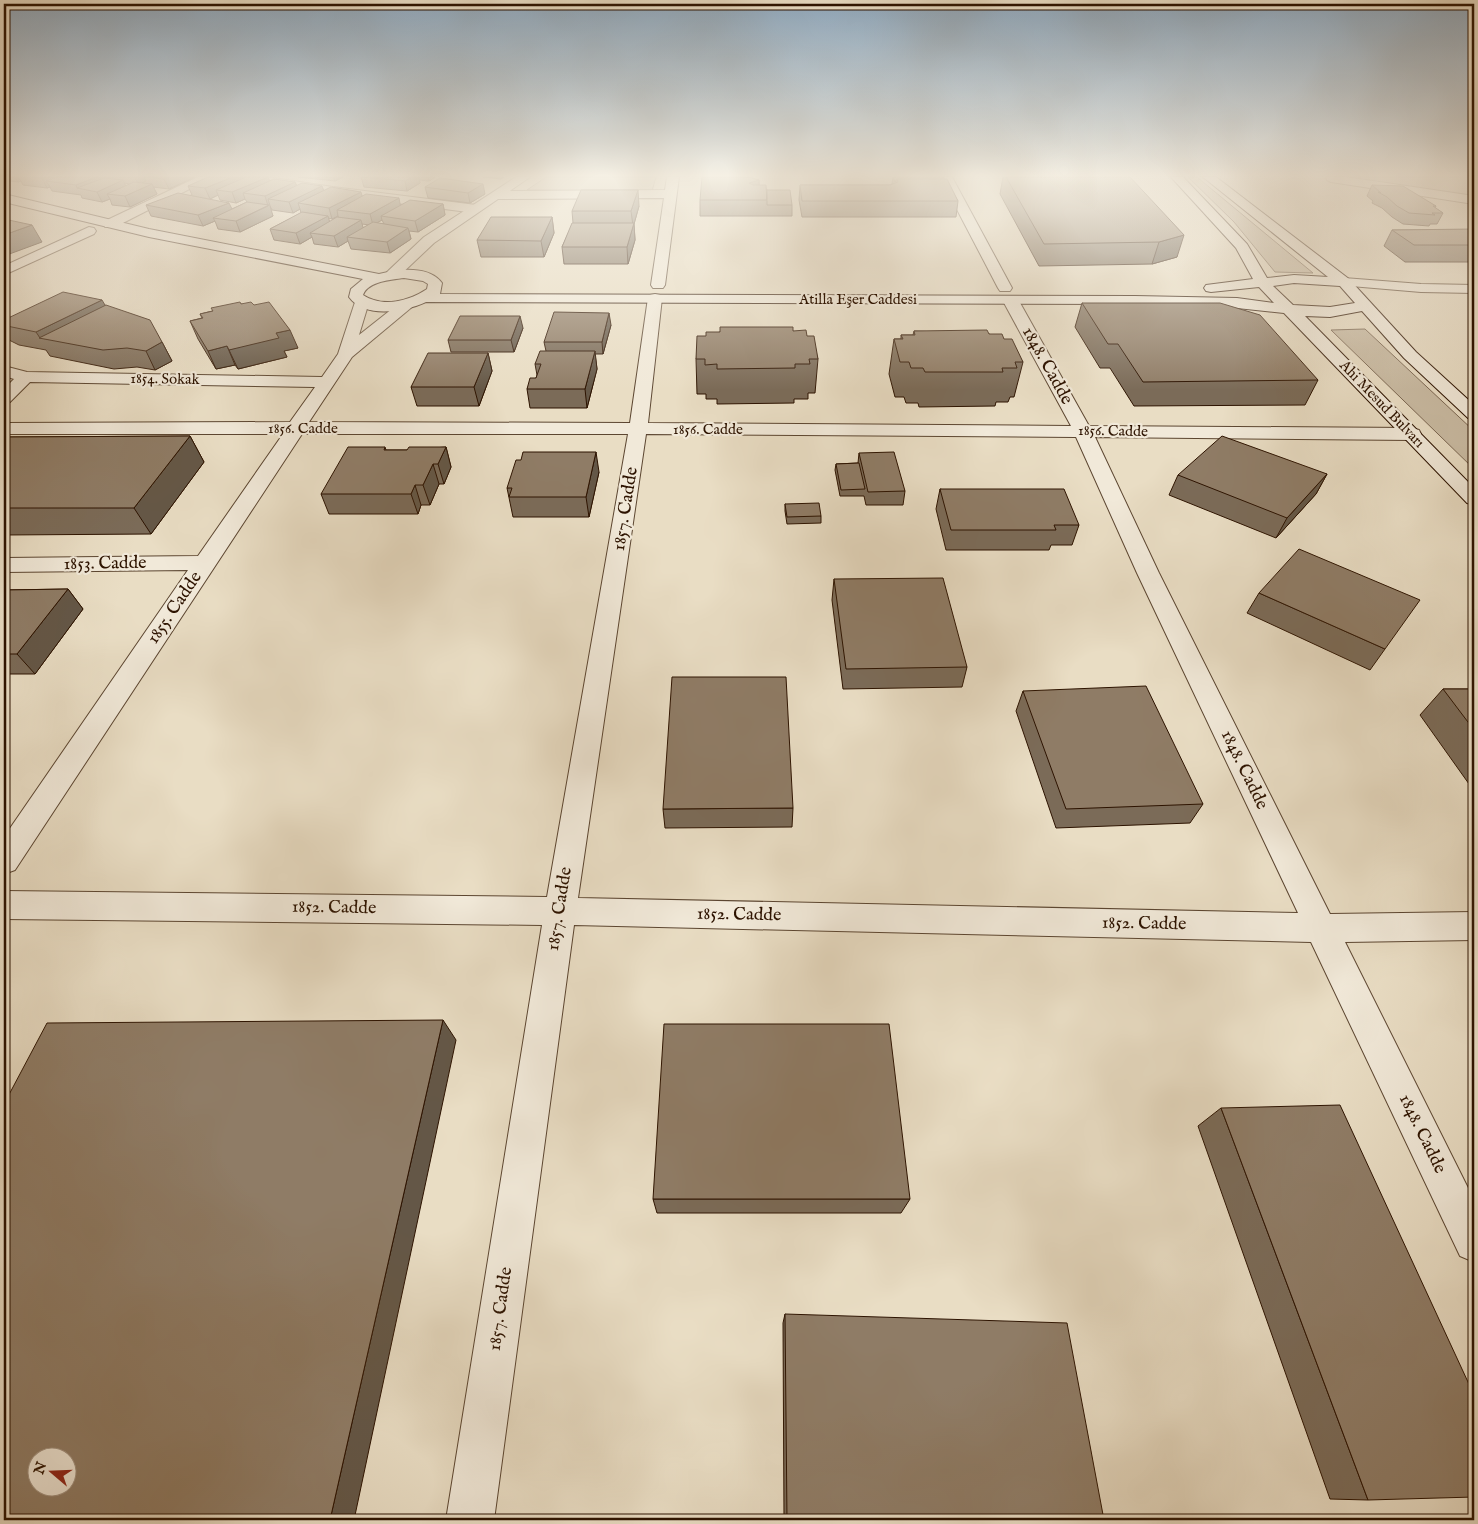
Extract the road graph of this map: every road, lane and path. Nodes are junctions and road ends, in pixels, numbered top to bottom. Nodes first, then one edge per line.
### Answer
1 (52, 248) edge
2 (157, 248) edge
3 (230, 248) edge
4 (419, 248) edge
5 (426, 248) edge
6 (663, 248) edge
7 (984, 248) edge
8 (1241, 248) edge
9 (1300, 248) edge
10 (161, 249) dead end
11 (4, 270) edge
12 (417, 275) junction
13 (385, 277) junction
14 (1344, 282) junction
15 (435, 283) junction
16 (1263, 283) junction
17 (454, 284) dead end
18 (477, 284) dead end
19 (1474, 289) edge
20 (657, 292) junction
21 (353, 294) junction
22 (1008, 294) junction
23 (426, 298) junction
24 (1474, 301) edge
25 (1408, 302) dead end
26 (407, 304) junction
27 (1374, 305) junction
28 (1290, 310) junction
29 (346, 354) junction
30 (4, 371) edge
31 (26, 377) junction
32 (328, 382) junction
33 (4, 398) edge
34 (1474, 414) edge
35 (4, 428) edge
36 (297, 428) junction
37 (638, 429) junction
38 (1082, 430) junction
39 (1412, 434) junction
40 (1474, 498) edge
41 (206, 563) junction
42 (4, 566) edge
43 (4, 861) edge
44 (4, 905) edge
45 (560, 911) junction
46 (1474, 926) edge
47 (1321, 928) junction
48 (1474, 1242) edge
49 (470, 1520) edge

1 - 11 street
2 - 10 street
3 - 13 street
4 - 13 street
5 - 12 street
6 - 20 street, 1857. Cadde
7 - 22 street, 1848. Cadde
8 - 16 street, Ahi Mesud Bulvarı
9 - 14 street
12 - 13 street
12 - 15 street
13 - 21 street
14 - 16 street
14 - 19 street
14 - 27 street
15 - 17 street
15 - 23 street
16 - 22 street, Atilla Eşer Caddesi
16 - 28 street, Ahi Mesud Bulvarı
18 - 20 street, Atilla Eşer Caddesi
20 - 22 street, Atilla Eşer Caddesi
20 - 23 street, Atilla Eşer Caddesi
20 - 37 street, 1857. Cadde
21 - 26 street
21 - 29 street, 1855. Cadde
22 - 28 street, Atilla Eşer Caddesi
22 - 38 street, 1848. Cadde
23 - 26 street, Atilla Eşer Caddesi
24 - 25 street
26 - 29 street, 1855. Cadde
27 - 28 street
27 - 34 street
28 - 39 street, Ahi Mesud Bulvarı
29 - 32 street, 1855. Cadde
30 - 31 street, 1854. Sokak
31 - 32 street, 1854. Sokak
31 - 33 street
32 - 36 street, 1855. Cadde
35 - 36 street, 1856. Cadde
36 - 37 street, 1856. Cadde
36 - 41 street, 1855. Cadde
37 - 38 street, 1856. Cadde
37 - 45 street, 1857. Cadde
38 - 39 street, 1856. Cadde
38 - 47 street, 1848. Cadde
39 - 40 street, Ahi Mesud Bulvarı
41 - 42 street, 1853. Cadde
41 - 43 street, 1855. Cadde
44 - 45 street, 1852. Cadde
45 - 47 street, 1852. Cadde
45 - 49 street, 1857. Cadde
46 - 47 street, 1852. Cadde
47 - 48 street, 1848. Cadde

